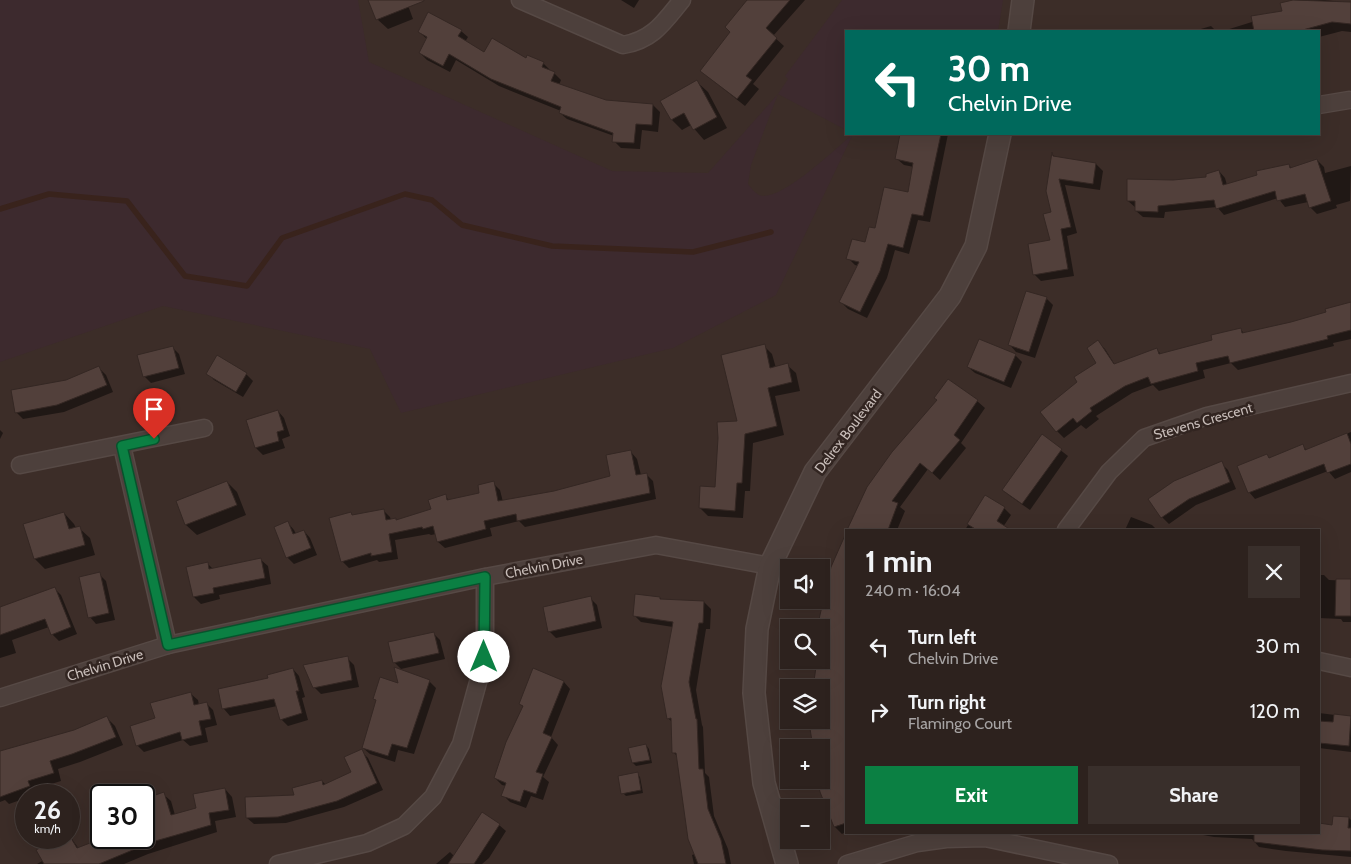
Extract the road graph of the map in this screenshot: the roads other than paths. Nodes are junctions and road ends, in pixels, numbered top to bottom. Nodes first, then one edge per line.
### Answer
1 (520, 0) edge
2 (682, 0) edge
3 (1024, 0) edge
4 (1019, 30) edge
5 (1349, 100) dead end
6 (1320, 105) edge
7 (1000, 135) edge
8 (1351, 383) edge
9 (204, 428) dead end
10 (122, 446) junction
11 (20, 465) dead end
12 (1067, 529) edge
13 (770, 566) junction
14 (485, 577) junction
15 (168, 645) junction
16 (1320, 662) edge
17 (1351, 668) edge
18 (0, 698) edge
19 (1084, 862) edge
20 (278, 864) edge
21 (787, 864) edge
22 (847, 864) edge
23 (1108, 864) edge

1 - 2 street
3 - 4 street
5 - 6 street
7 - 13 street, Delrex Boulevard
8 - 12 street, Stevens Crescent
9 - 10 street
10 - 11 street
10 - 15 street
13 - 14 street, Chelvin Drive
13 - 21 street, Delrex Boulevard
14 - 15 street, Chelvin Drive
14 - 20 street
15 - 18 street, Chelvin Drive
16 - 17 street
19 - 22 street
19 - 23 street

